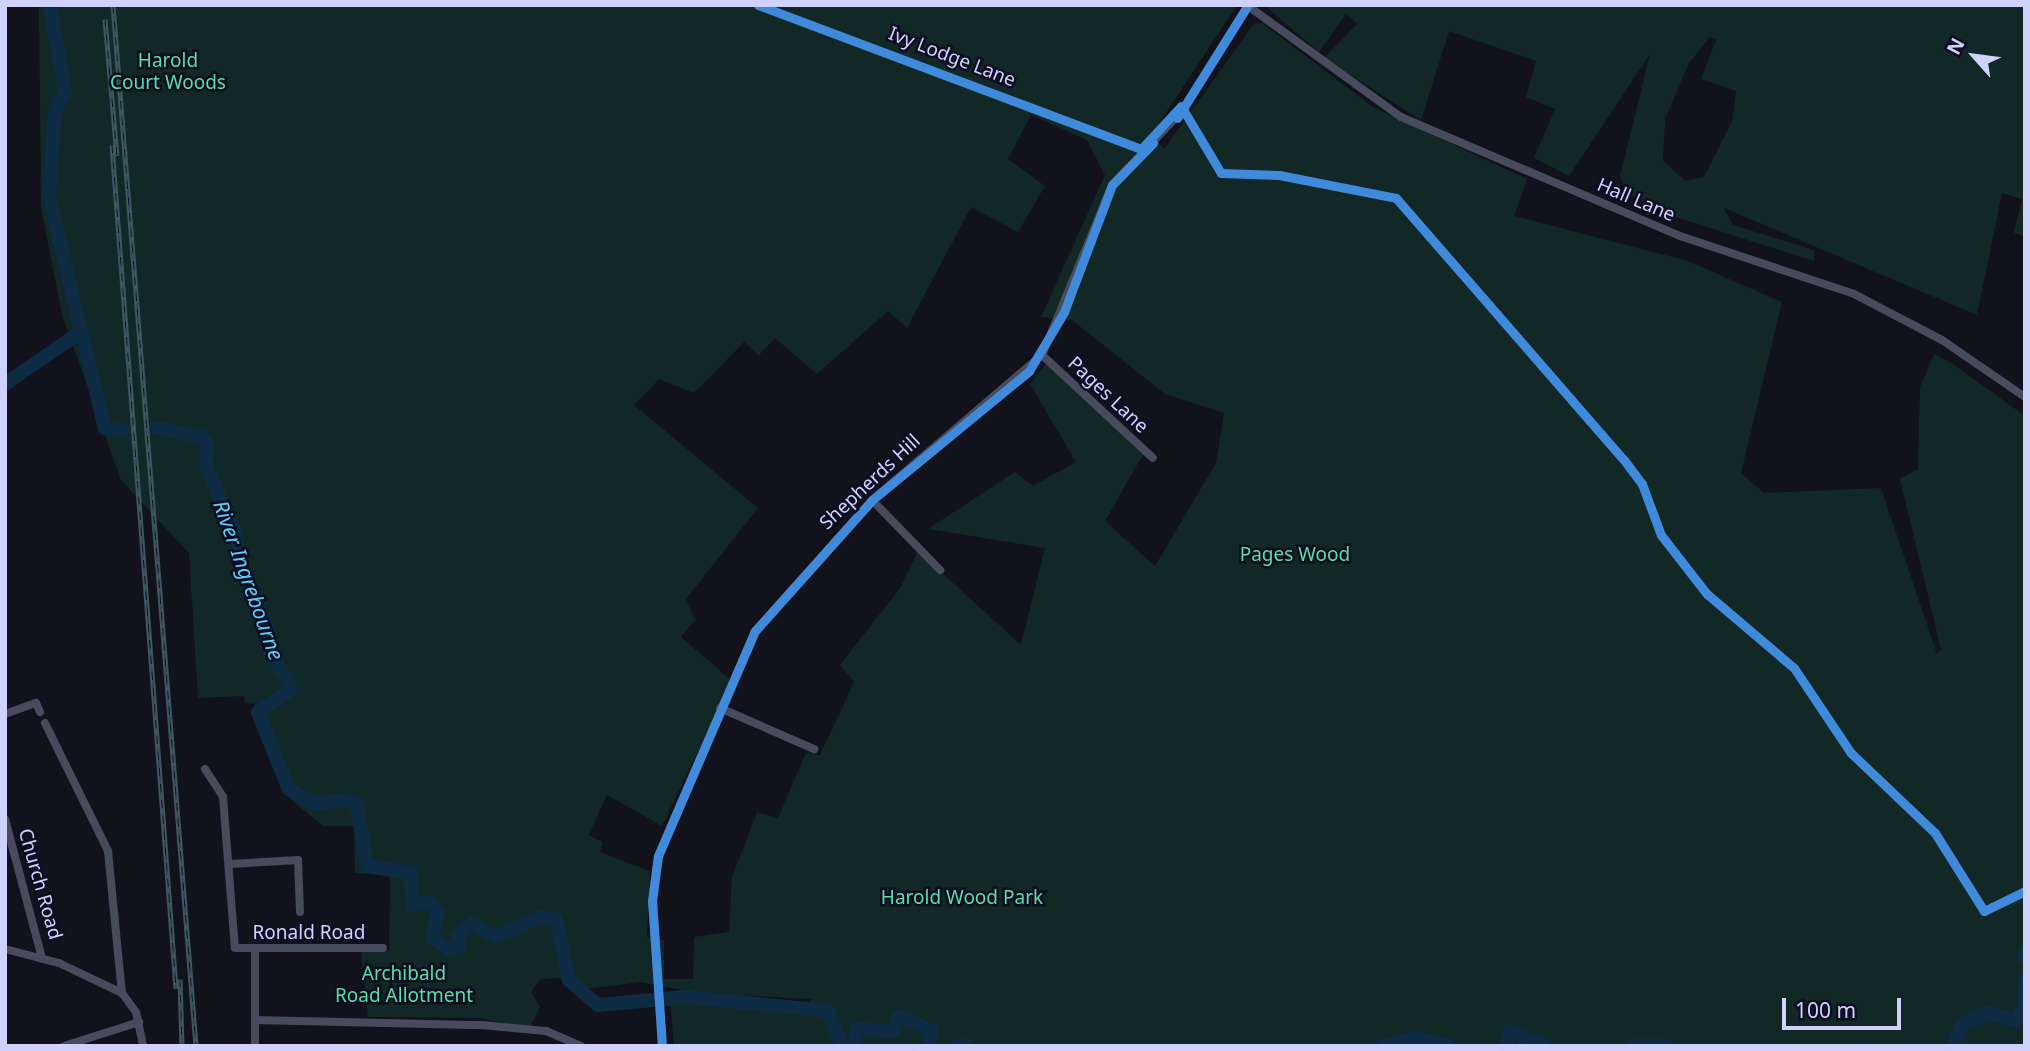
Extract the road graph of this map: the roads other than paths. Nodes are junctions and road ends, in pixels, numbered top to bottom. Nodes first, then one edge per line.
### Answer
1 (1248, 6) edge
2 (1020, 103) dead end
3 (1144, 150) junction
4 (1042, 355) junction
5 (2025, 397) edge
6 (1153, 458) dead end
7 (872, 500) junction
8 (940, 570) dead end
9 (720, 708) junction
10 (40, 712) dead end
11 (5, 714) edge
12 (46, 723) dead end
13 (814, 749) dead end
14 (205, 769) dead end
15 (5, 819) edge
16 (230, 864) junction
17 (300, 912) dead end
18 (383, 948) dead end
19 (5, 949) edge
20 (255, 949) junction
21 (42, 958) junction
22 (122, 993) junction
23 (255, 1020) junction
24 (139, 1022) junction
25 (64, 1046) edge
26 (143, 1046) edge
27 (255, 1046) edge
28 (581, 1046) edge
29 (662, 1046) edge

1 - 3 street, Shepherds Hill
1 - 5 street, Hall Lane
2 - 3 street, Ivy Lodge Lane
3 - 4 street, Shepherds Hill
4 - 6 street, Pages Lane
4 - 7 street, Shepherds Hill
7 - 8 street, Shepherds Hill
7 - 9 street, Shepherds Hill
9 - 13 street
9 - 29 street, Shepherds Hill
10 - 11 street
12 - 22 street
14 - 16 street
15 - 21 street, Church Road
16 - 17 street
16 - 20 street, Ronald Road
18 - 20 street, Ronald Road
19 - 21 street
20 - 23 street
21 - 22 street
22 - 24 street
23 - 27 street
23 - 28 street
24 - 25 street
24 - 26 street

